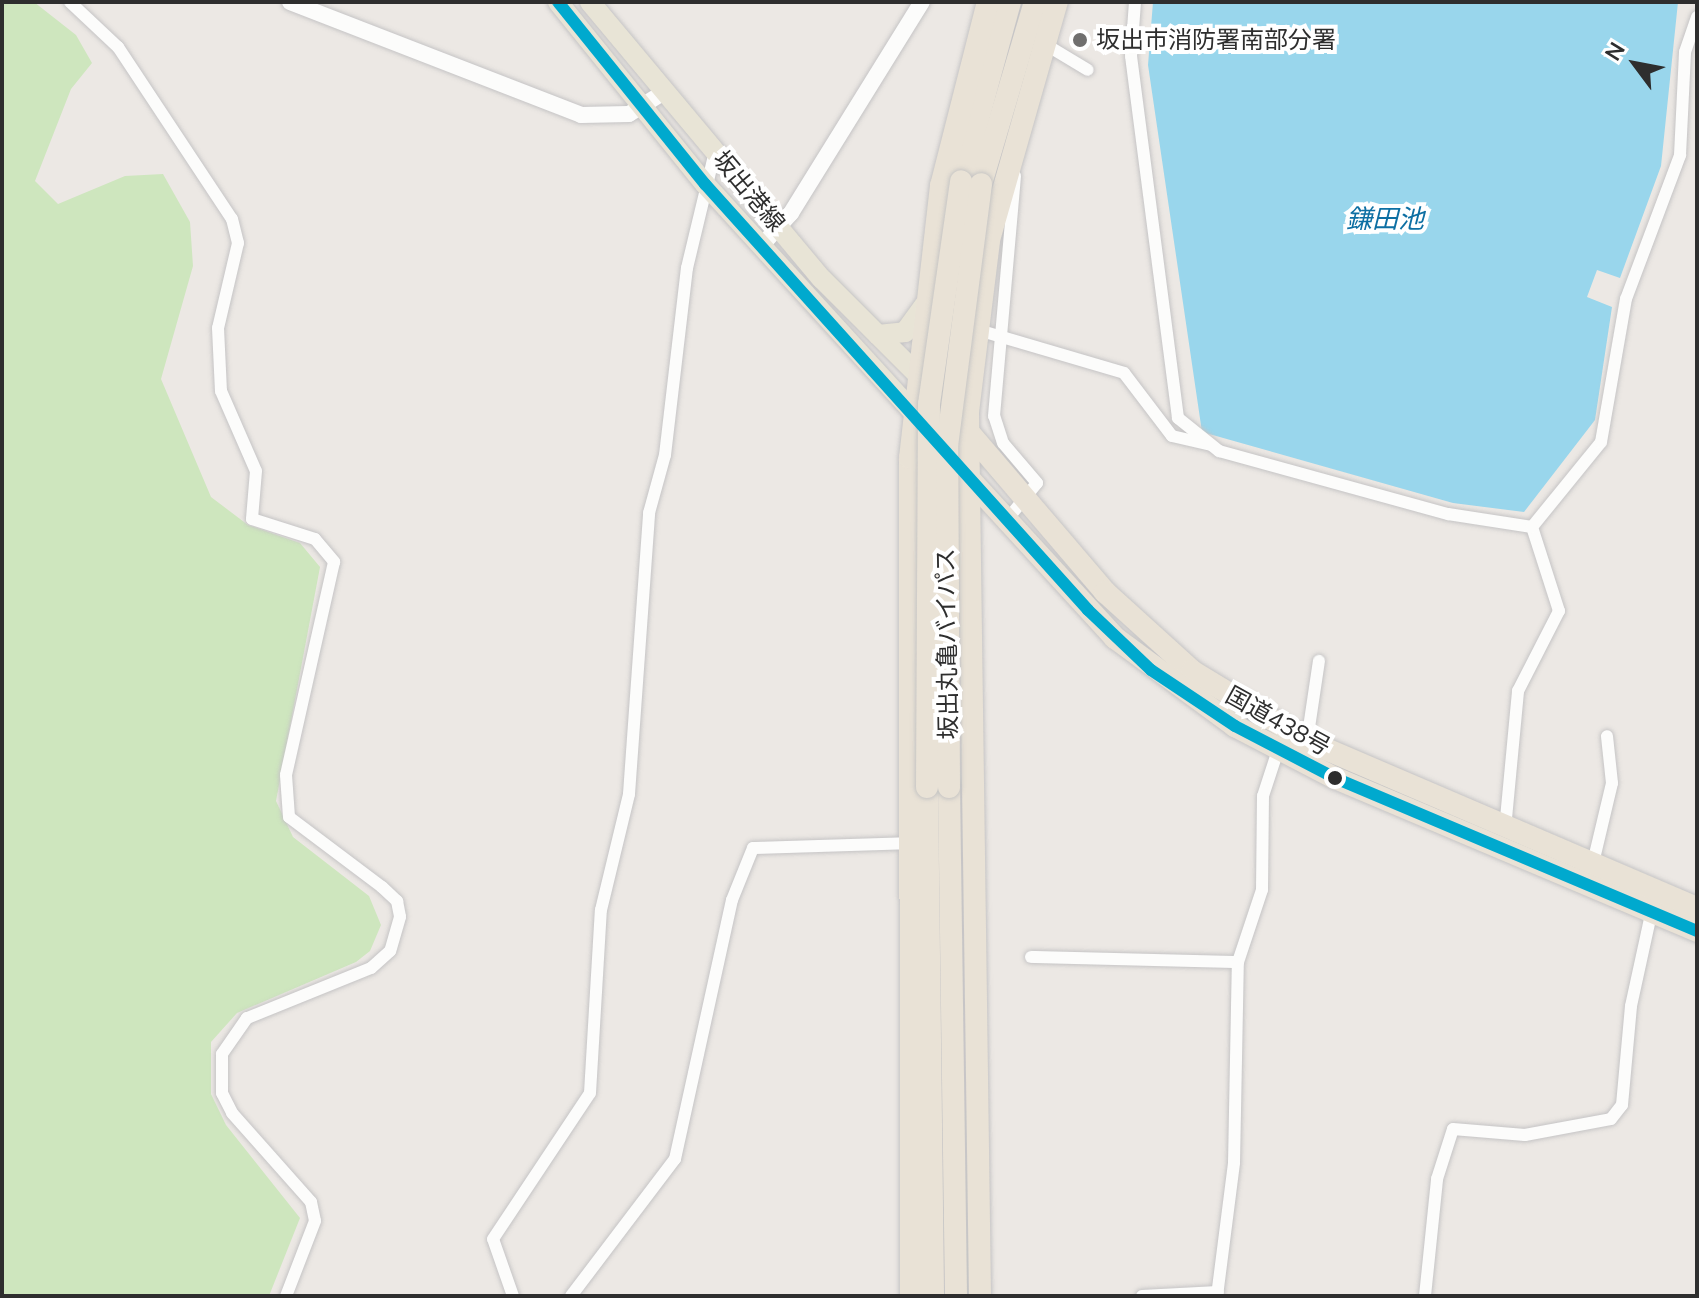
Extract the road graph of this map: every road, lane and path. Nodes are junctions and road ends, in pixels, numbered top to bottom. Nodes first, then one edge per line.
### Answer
1 (70, 2) edge
2 (290, 2) edge
3 (558, 2) edge
4 (590, 2) edge
5 (922, 2) edge
6 (1035, 2) edge
7 (1057, 2) edge
8 (1135, 2) edge
9 (989, 6) edge
10 (1697, 17) edge
11 (1037, 39) junction
12 (1088, 70) dead end
13 (664, 92) junction
14 (643, 109) junction
15 (715, 151) junction
16 (1016, 169) dead end
17 (971, 182) junction
18 (705, 184) junction
19 (781, 227) junction
20 (763, 244) junction
21 (925, 304) junction
22 (988, 332) junction
23 (878, 335) junction
24 (916, 373) junction
25 (914, 413) junction
26 (969, 432) junction
27 (1210, 445) junction
28 (968, 479) junction
29 (1025, 500) junction
30 (1006, 521) junction
31 (1532, 527) junction
32 (970, 541) junction
33 (1027, 543) junction
34 (1319, 661) dead end
35 (1607, 736) dead end
36 (1307, 741) junction
37 (1278, 750) junction
38 (938, 787) junction
39 (1505, 825) junction
40 (908, 843) junction
41 (1504, 850) junction
42 (1593, 863) junction
43 (1655, 902) junction
44 (1697, 908) edge
45 (1697, 931) edge
46 (1031, 957) dead end
47 (1238, 962) junction
48 (1218, 1294) edge
49 (286, 1296) edge
50 (513, 1296) edge
51 (571, 1296) edge
52 (911, 1296) edge
53 (933, 1296) edge
54 (956, 1296) edge
55 (980, 1296) edge
56 (1142, 1296) edge
57 (1425, 1296) edge

1 - 49 street
2 - 14 street
3 - 14 main road, 坂出港線
4 - 13 main road, 坂出港線
5 - 19 street
6 - 17 highway, 坂出丸亀バイパス
7 - 11 highway
8 - 27 street
9 - 17 highway, 坂出丸亀バイパス
9 - 21 highway
10 - 31 street
11 - 12 street
11 - 22 highway
13 - 14 street
13 - 15 main road, 坂出港線
14 - 18 main road, 坂出港線
15 - 18 street
15 - 19 main road, 坂出港線
16 - 22 street
17 - 38 highway, 坂出丸亀バイパス, bridge
18 - 20 main road, 坂出港線
18 - 50 street
19 - 20 street
19 - 23 main road, 坂出港線
20 - 25 main road, 坂出港線
21 - 23 main road
21 - 24 highway
22 - 26 highway
22 - 27 street
22 - 29 street
23 - 24 main road, 坂出港線
24 - 25 highway
24 - 26 highway, 国道438号
25 - 28 highway, 国道438号
25 - 40 highway
26 - 28 highway
26 - 29 highway, 国道438号
27 - 31 street
28 - 30 highway, 国道438号
28 - 32 highway
29 - 30 street
29 - 36 highway, 国道438号
30 - 33 highway, 国道438号
31 - 39 street
32 - 33 highway
32 - 55 highway
33 - 37 highway, 国道438号
34 - 36 street
35 - 42 street
36 - 39 highway, 国道438号
37 - 41 highway, 国道438号
37 - 47 street
38 - 53 highway, 坂出丸亀バイパス
38 - 54 highway, 坂出丸亀バイパス
39 - 41 street
39 - 42 highway, 国道438号
40 - 51 street
40 - 52 highway
41 - 43 highway, 国道438号
42 - 43 highway, 国道438号
43 - 44 highway, 国道438号
43 - 45 highway, 国道438号
43 - 57 street
46 - 47 street
47 - 48 street
48 - 56 street

